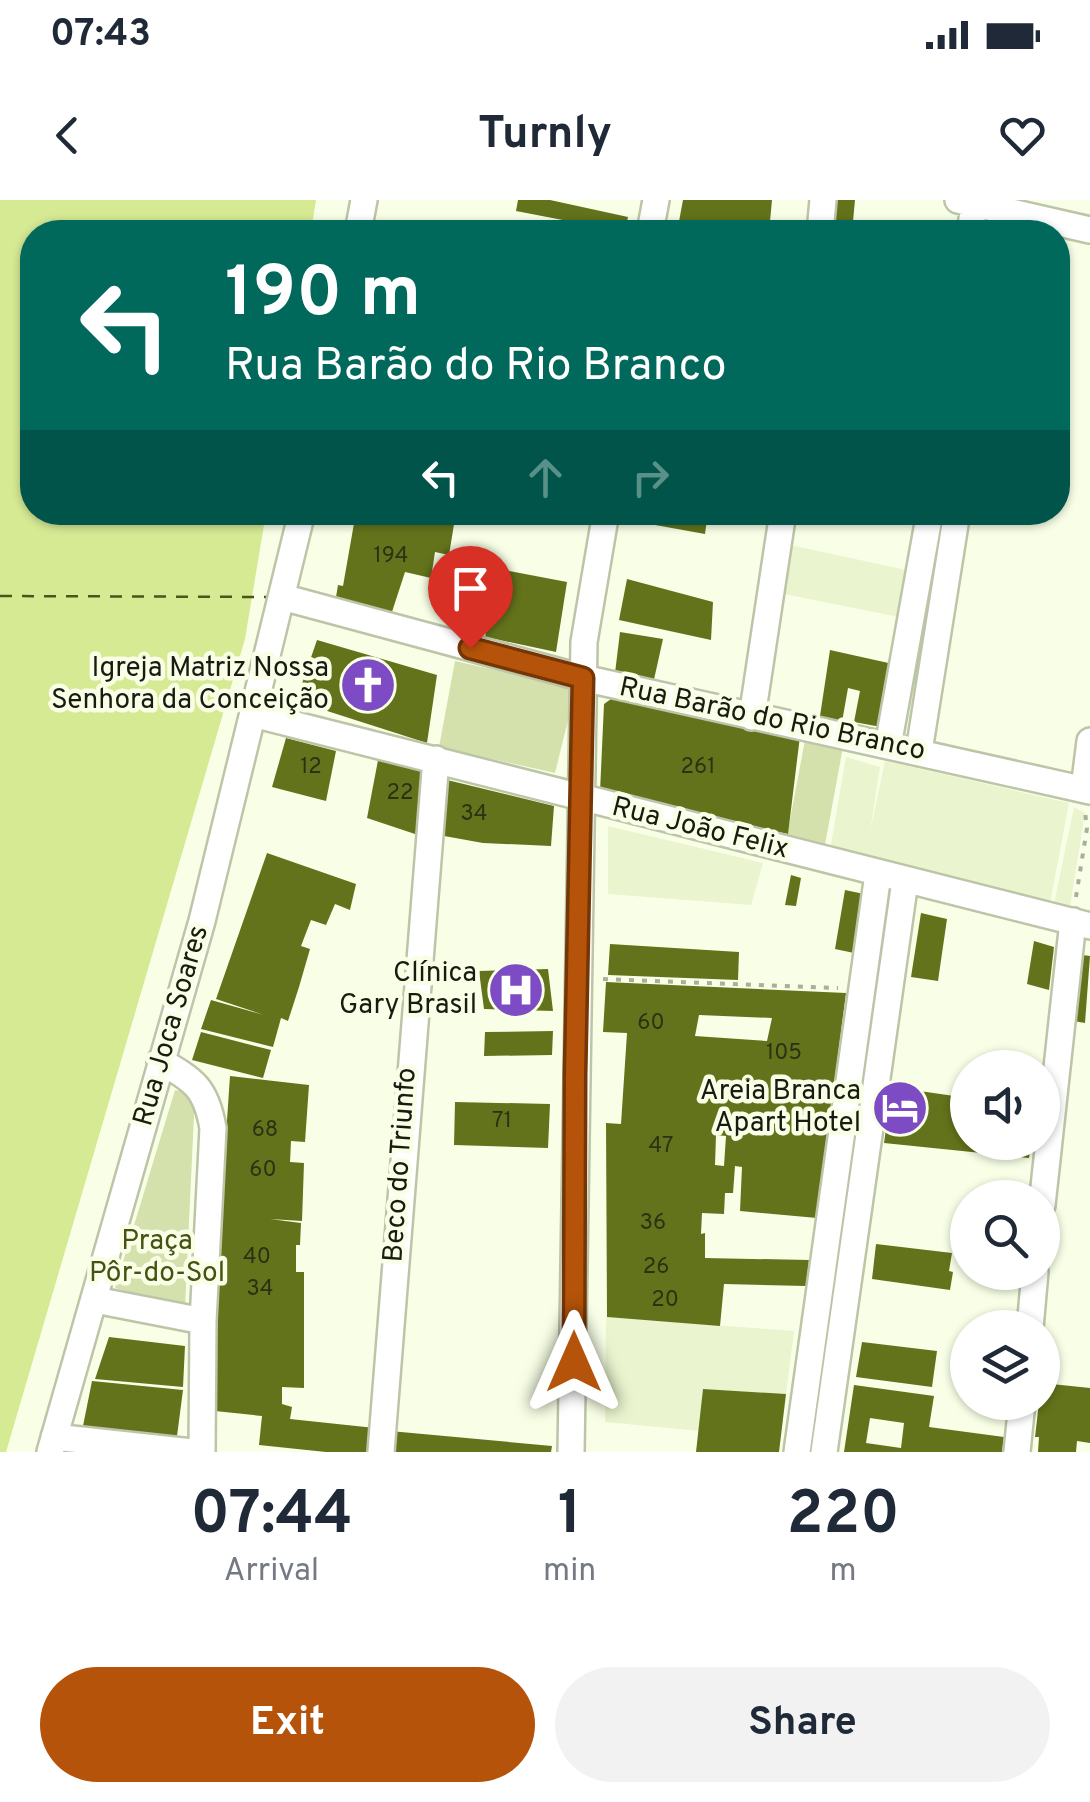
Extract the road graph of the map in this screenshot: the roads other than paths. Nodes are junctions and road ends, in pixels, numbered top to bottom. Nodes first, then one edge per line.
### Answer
1 (984, 208) edge
2 (1042, 220) edge
3 (299, 525) edge
4 (604, 525) edge
5 (781, 525) edge
6 (928, 525) edge
7 (955, 525) edge
8 (282, 597) junction
9 (583, 678) junction
10 (253, 714) junction
11 (752, 717) junction
12 (1090, 741) edge
13 (888, 746) junction
14 (919, 751) junction
15 (436, 759) junction
16 (1087, 790) edge
17 (582, 798) junction
18 (878, 874) junction
19 (906, 881) junction
20 (1081, 924) edge
21 (867, 1044) junction
22 (160, 1060) junction
23 (1045, 1180) edge
24 (96, 1300) junction
25 (203, 1321) junction
26 (825, 1344) junction
27 (1020, 1420) edge
28 (52, 1444) edge
29 (192, 1452) edge
30 (202, 1452) edge
31 (381, 1452) edge
32 (571, 1452) edge
33 (796, 1452) edge
34 (824, 1452) edge
35 (1017, 1452) edge

1 - 2 street
3 - 8 street, Rua Joca Soares
4 - 9 street
5 - 11 street
6 - 13 street
7 - 14 street
8 - 9 street, Rua Barão do Rio Branco
8 - 10 street, Rua Joca Soares
9 - 11 street, Rua Barão do Rio Branco
9 - 17 street
10 - 15 street, Rua João Felix
10 - 22 street, Rua Joca Soares
11 - 13 street, Rua Barão do Rio Branco
12 - 16 street
13 - 14 street, Rua Barão do Rio Branco
14 - 16 street, Rua Barão do Rio Branco
15 - 17 street, Rua João Felix
15 - 31 street, Beco do Triunfo
17 - 18 street, Rua João Felix
17 - 32 street
18 - 19 street, Rua João Felix
18 - 21 street
19 - 20 street, Rua João Felix
19 - 21 street
20 - 23 street
21 - 26 street
22 - 24 street, Rua Joca Soares
22 - 25 street
24 - 25 street
24 - 28 street, Rua Joca Soares
25 - 30 street
26 - 33 street
26 - 34 street
27 - 35 street
28 - 29 street

